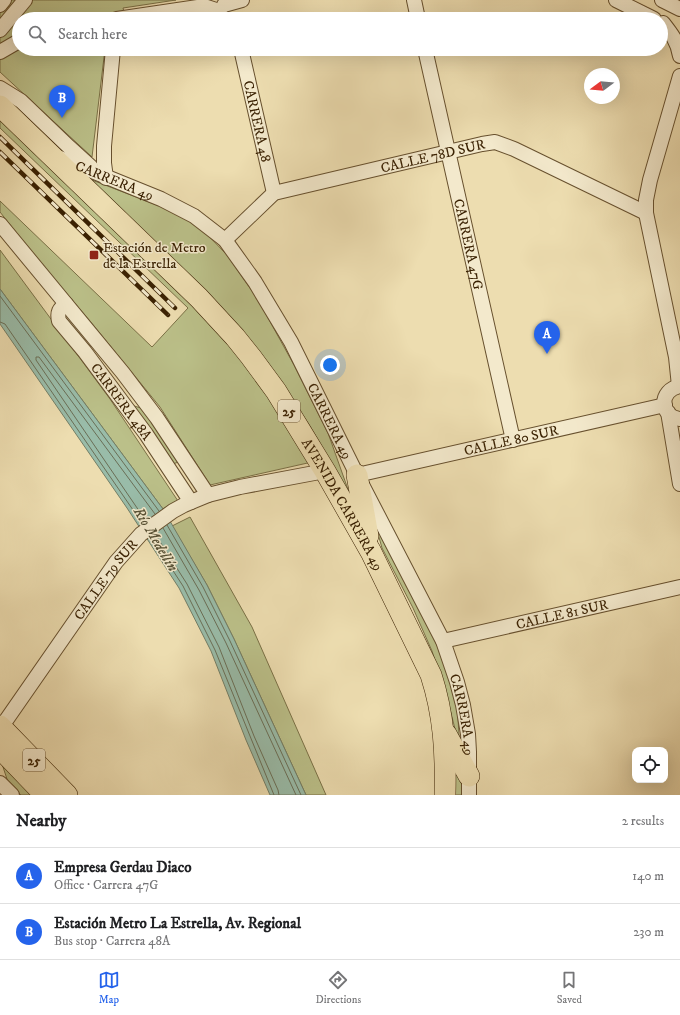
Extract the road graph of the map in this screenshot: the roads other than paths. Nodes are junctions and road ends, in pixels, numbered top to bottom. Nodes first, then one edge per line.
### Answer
1 (4, 0) edge
2 (25, 0) edge
3 (242, 0) edge
4 (414, 0) edge
5 (616, 0) edge
6 (653, 0) edge
7 (662, 0) edge
8 (221, 2) edge
9 (0, 5) edge
10 (680, 9) edge
11 (15, 12) edge
12 (163, 12) edge
13 (218, 12) edge
14 (230, 12) edge
15 (417, 12) edge
16 (641, 12) edge
17 (655, 12) edge
18 (12, 16) edge
19 (668, 26) edge
20 (0, 30) edge
21 (668, 30) edge
22 (680, 32) edge
23 (12, 45) edge
24 (0, 52) edge
25 (112, 56) edge
26 (243, 56) edge
27 (427, 56) edge
28 (680, 56) edge
29 (680, 76) edge
30 (0, 88) edge
31 (0, 106) edge
32 (448, 151) junction
33 (51, 154) junction
34 (106, 178) junction
35 (274, 193) junction
36 (646, 213) junction
37 (0, 224) edge
38 (225, 240) junction
39 (66, 304) junction
40 (679, 386) edge
41 (671, 412) edge
42 (514, 440) junction
43 (186, 462) junction
44 (171, 471) junction
45 (325, 471) junction
46 (357, 475) junction
47 (680, 484) edge
48 (208, 495) junction
49 (191, 502) junction
50 (371, 552) junction
51 (680, 587) edge
52 (443, 641) junction
53 (0, 727) edge
54 (444, 731) junction
55 (0, 748) edge
56 (0, 782) edge
57 (469, 785) edge
58 (50, 791) edge
59 (12, 795) edge
60 (445, 795) edge

1 - 9 street
2 - 11 street
3 - 8 street
4 - 15 street
5 - 16 street
6 - 17 street
7 - 10 street
8 - 14 street
12 - 13 street
18 - 20 street
19 - 22 street
21 - 28 street
23 - 24 street
25 - 34 street
26 - 35 street, CARRERA 48
27 - 32 street, CARRERA 47G
29 - 36 street
30 - 34 street
31 - 33 highway, AVENIDA CARRERA 49 / 25
32 - 35 street, CALLE 78D SUR
32 - 36 street, CALLE 78D SUR
32 - 42 street, CARRERA 47G
33 - 34 street, CARRERA 49
33 - 45 highway, AVENIDA CARRERA 49 / 25
34 - 38 street, CARRERA 49
35 - 38 street
36 - 40 street
37 - 39 street, CARRERA 48A
38 - 46 street, CARRERA 49
39 - 43 street, CARRERA 48A
39 - 44 street, CARRERA 48A
40 - 41 street
41 - 42 street, CALLE 80 SUR
41 - 47 street
42 - 46 street, CALLE 80 SUR
43 - 44 street
43 - 48 street, CARRERA 48A
44 - 49 street, CARRERA 48A
45 - 48 street, CALLE 79 SUR
45 - 50 highway, AVENIDA CARRERA 49 / 25
46 - 50 highway
46 - 52 street, CARRERA 49
48 - 49 street, CALLE 79 SUR
49 - 53 street, CALLE 79 SUR
50 - 54 highway, AVENIDA CARRERA 49 / 25
51 - 52 street, CALLE 81 SUR
52 - 57 street, CARRERA 49
53 - 58 highway, 25
54 - 57 highway
54 - 60 highway, AVENIDA CARRERA 49 / 25
55 - 58 highway, 25
56 - 59 street

